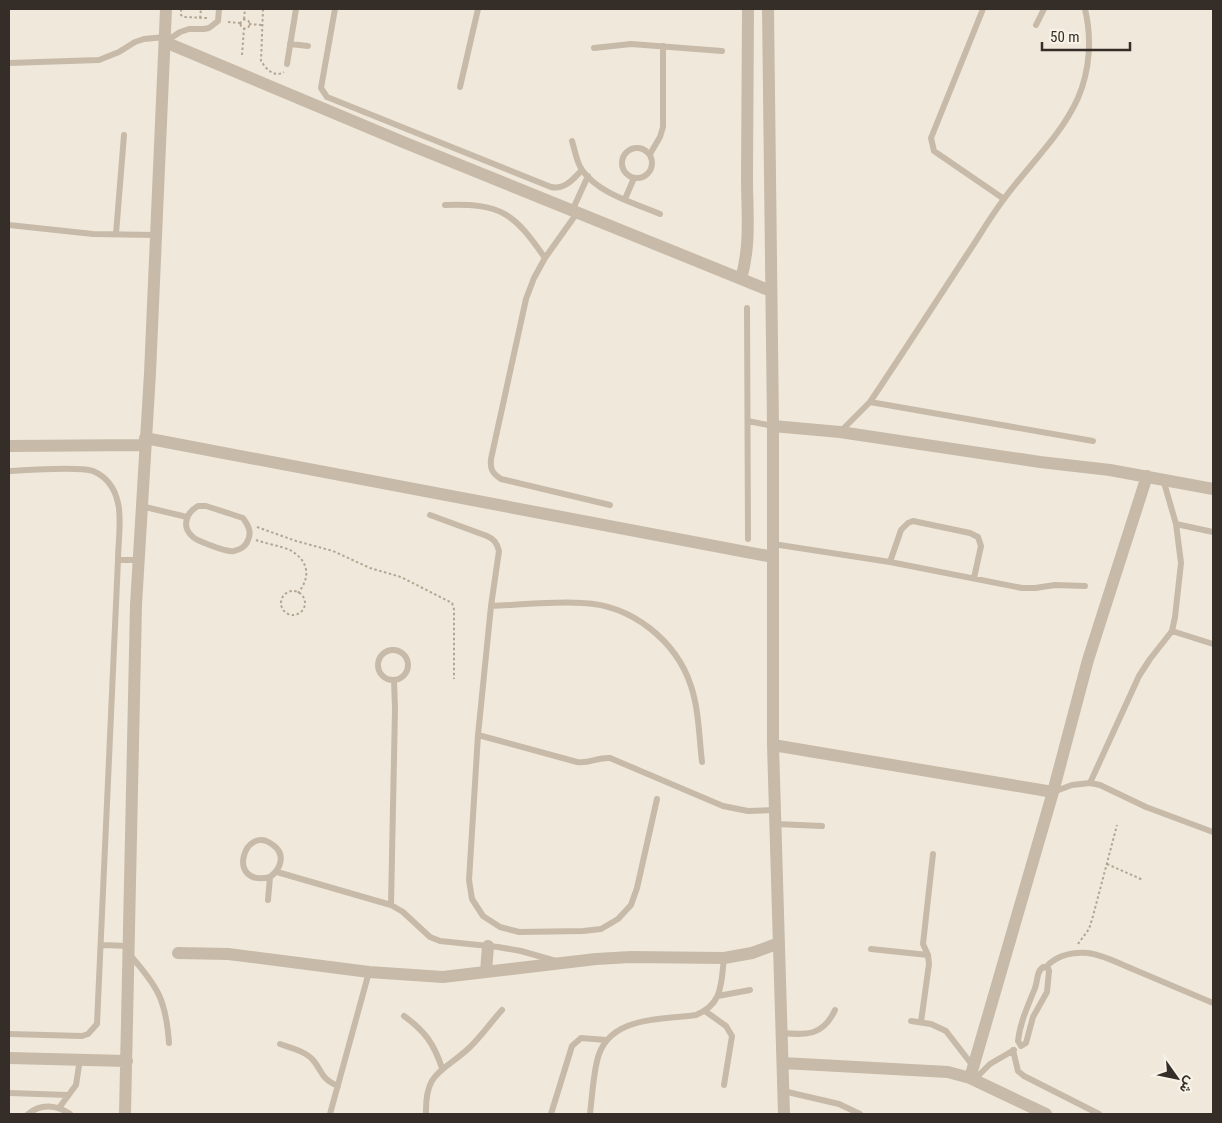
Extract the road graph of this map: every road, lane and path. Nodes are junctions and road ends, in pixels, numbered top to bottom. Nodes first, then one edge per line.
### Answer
1 (166, 9) edge
2 (181, 9) edge
3 (201, 9) edge
4 (219, 9) edge
5 (245, 9) edge
6 (263, 9) edge
7 (296, 9) edge
8 (335, 9) edge
9 (478, 9) edge
10 (748, 9) edge
11 (768, 9) edge
12 (982, 9) edge
13 (1044, 9) edge
14 (1084, 9) edge
15 (200, 18) junction
16 (210, 18) dead end
17 (244, 19) junction
18 (218, 21) junction
19 (240, 23) junction
20 (249, 24) junction
21 (262, 25) junction
22 (1036, 25) dead end
23 (244, 28) junction
24 (165, 40) junction
25 (290, 44) junction
26 (308, 46) dead end
27 (663, 46) junction
28 (594, 48) dead end
29 (722, 51) dead end
30 (242, 55) dead end
31 (9, 63) edge
32 (287, 64) joint
33 (460, 87) dead end
34 (124, 134) dead end
35 (572, 140) dead end
36 (650, 154) junction
37 (582, 170) junction
38 (588, 176) junction
39 (634, 178) junction
40 (625, 199) junction
41 (1004, 199) junction
42 (445, 205) dead end
43 (575, 212) junction
44 (660, 214) dead end
45 (9, 225) edge
46 (116, 234) junction
47 (155, 235) junction
48 (545, 258) junction
49 (741, 279) junction
50 (771, 291) junction
51 (747, 308) dead end
52 (870, 402) junction
53 (748, 421) junction
54 (773, 426) junction
55 (840, 432) junction
56 (145, 441) junction
57 (1093, 441) dead end
58 (9, 446) edge
59 (9, 470) edge
60 (1147, 476) junction
61 (1163, 479) junction
62 (1213, 489) edge
63 (610, 505) dead end
64 (141, 506) junction
65 (430, 515) dead end
66 (187, 517) junction
67 (248, 524) junction
68 (1176, 524) junction
69 (1213, 532) edge
70 (250, 537) junction
71 (748, 539) dead end
72 (774, 544) junction
73 (773, 557) junction
74 (118, 560) junction
75 (138, 560) junction
76 (890, 562) junction
77 (974, 578) junction
78 (1084, 586) dead end
79 (298, 593) junction
80 (491, 606) junction
81 (1172, 631) junction
82 (1213, 644) edge
83 (454, 679) dead end
84 (394, 680) junction
85 (478, 736) junction
86 (773, 745) junction
87 (702, 762) dead end
88 (1090, 783) junction
89 (1053, 792) junction
90 (657, 799) dead end
91 (775, 810) junction
92 (776, 824) junction
93 (1117, 824) dead end
94 (822, 826) dead end
95 (1213, 832) edge
96 (933, 854) dead end
97 (1107, 864) junction
98 (277, 872) junction
99 (270, 877) junction
100 (1143, 880) dead end
101 (268, 900) dead end
102 (390, 905) junction
103 (779, 943) junction
104 (102, 945) junction
105 (488, 946) junction
106 (871, 949) dead end
107 (129, 950) junction
108 (178, 952) dead end
109 (928, 955) junction
110 (1065, 955) junction
111 (724, 958) junction
112 (562, 963) junction
113 (1046, 967) junction
114 (369, 972) junction
115 (486, 972) junction
116 (750, 990) dead end
117 (718, 996) junction
118 (1213, 1003) edge
119 (502, 1010) dead end
120 (835, 1010) dead end
121 (705, 1011) junction
122 (404, 1016) dead end
123 (911, 1021) dead end
124 (921, 1022) junction
125 (782, 1033) junction
126 (9, 1034) edge
127 (606, 1040) junction
128 (169, 1043) dead end
129 (280, 1044) dead end
130 (1021, 1046) junction
131 (1013, 1050) junction
132 (9, 1058) edge
133 (80, 1059) junction
134 (127, 1061) junction
135 (783, 1063) junction
136 (442, 1068) junction
137 (972, 1075) junction
138 (338, 1086) junction
139 (724, 1086) dead end
140 (783, 1091) junction
141 (9, 1093) edge
142 (68, 1095) junction
143 (59, 1108) junction
144 (28, 1114) edge
145 (70, 1114) edge
146 (125, 1114) edge
147 (330, 1114) edge
148 (426, 1114) edge
149 (551, 1114) edge
150 (590, 1114) edge
151 (784, 1114) edge
152 (860, 1114) edge
153 (1046, 1114) edge
154 (1098, 1114) edge

1 - 24 street
2 - 15 path
3 - 15 path
4 - 18 lane
5 - 17 path
6 - 21 path
7 - 25 lane
8 - 37 lane
9 - 33 lane
10 - 49 street
11 - 50 street
12 - 41 lane
13 - 22 lane
14 - 41 lane
15 - 16 path
17 - 19 path
17 - 20 path
18 - 19 path
18 - 24 lane
19 - 23 path
20 - 21 path
20 - 23 path
21 - 32 path
23 - 30 path
24 - 31 lane
24 - 43 street
24 - 47 street
25 - 26 lane
25 - 32 lane
27 - 28 lane
27 - 29 lane
27 - 36 lane
34 - 46 lane
35 - 37 lane
36 - 39 lane
36 - 39 lane
37 - 38 lane
38 - 40 lane
38 - 43 lane
39 - 40 lane
40 - 44 lane
41 - 52 lane
42 - 48 lane
43 - 48 lane
43 - 49 street
45 - 46 lane
46 - 47 lane
47 - 56 street
48 - 63 lane
49 - 50 street
50 - 54 street
51 - 53 lane
52 - 55 lane
52 - 57 lane
53 - 54 lane
53 - 71 lane
54 - 55 street
54 - 72 street
55 - 60 street
56 - 58 street
56 - 64 street
56 - 73 street
59 - 74 lane
60 - 61 street
60 - 89 street
61 - 62 street
61 - 68 lane
64 - 66 lane
64 - 75 street
65 - 80 lane
66 - 67 lane
66 - 70 lane
67 - 70 lane
67 - 83 path
68 - 69 lane
68 - 81 lane
70 - 79 path
72 - 73 street
72 - 76 lane
73 - 86 street
74 - 75 lane
74 - 104 lane
75 - 107 street
76 - 77 lane
76 - 77 lane
77 - 78 lane
79 - 79 path
80 - 85 lane
80 - 87 lane
81 - 82 lane
81 - 88 lane
84 - 84 lane
84 - 102 lane
85 - 90 lane
85 - 91 lane
86 - 89 street
86 - 91 street
88 - 89 lane
88 - 95 lane
89 - 137 street
91 - 92 street
92 - 94 lane
92 - 103 street
93 - 97 path
96 - 109 lane
97 - 100 path
97 - 110 path
98 - 99 lane
98 - 99 lane
98 - 102 lane
99 - 101 lane
102 - 105 lane
103 - 111 street
103 - 125 street
104 - 107 lane
104 - 126 lane
105 - 112 lane
105 - 115 street
106 - 109 lane
107 - 128 lane
107 - 134 street
108 - 114 street
109 - 124 lane
110 - 113 lane
110 - 118 lane
111 - 112 street
111 - 117 lane
112 - 115 street
113 - 130 lane
113 - 130 lane
114 - 115 street
114 - 138 lane
116 - 117 lane
117 - 121 lane
119 - 136 lane
120 - 125 lane
121 - 127 lane
121 - 139 lane
122 - 136 lane
123 - 124 lane
124 - 137 lane
125 - 135 street
127 - 149 lane
127 - 150 lane
129 - 138 lane
130 - 131 lane
131 - 137 lane
131 - 154 lane
132 - 133 street
133 - 134 street
133 - 142 lane
134 - 146 street
135 - 137 street
135 - 140 street
136 - 148 lane
137 - 153 street
138 - 147 lane
140 - 151 street
140 - 152 lane
141 - 142 lane
142 - 143 lane
143 - 144 lane
143 - 145 lane

